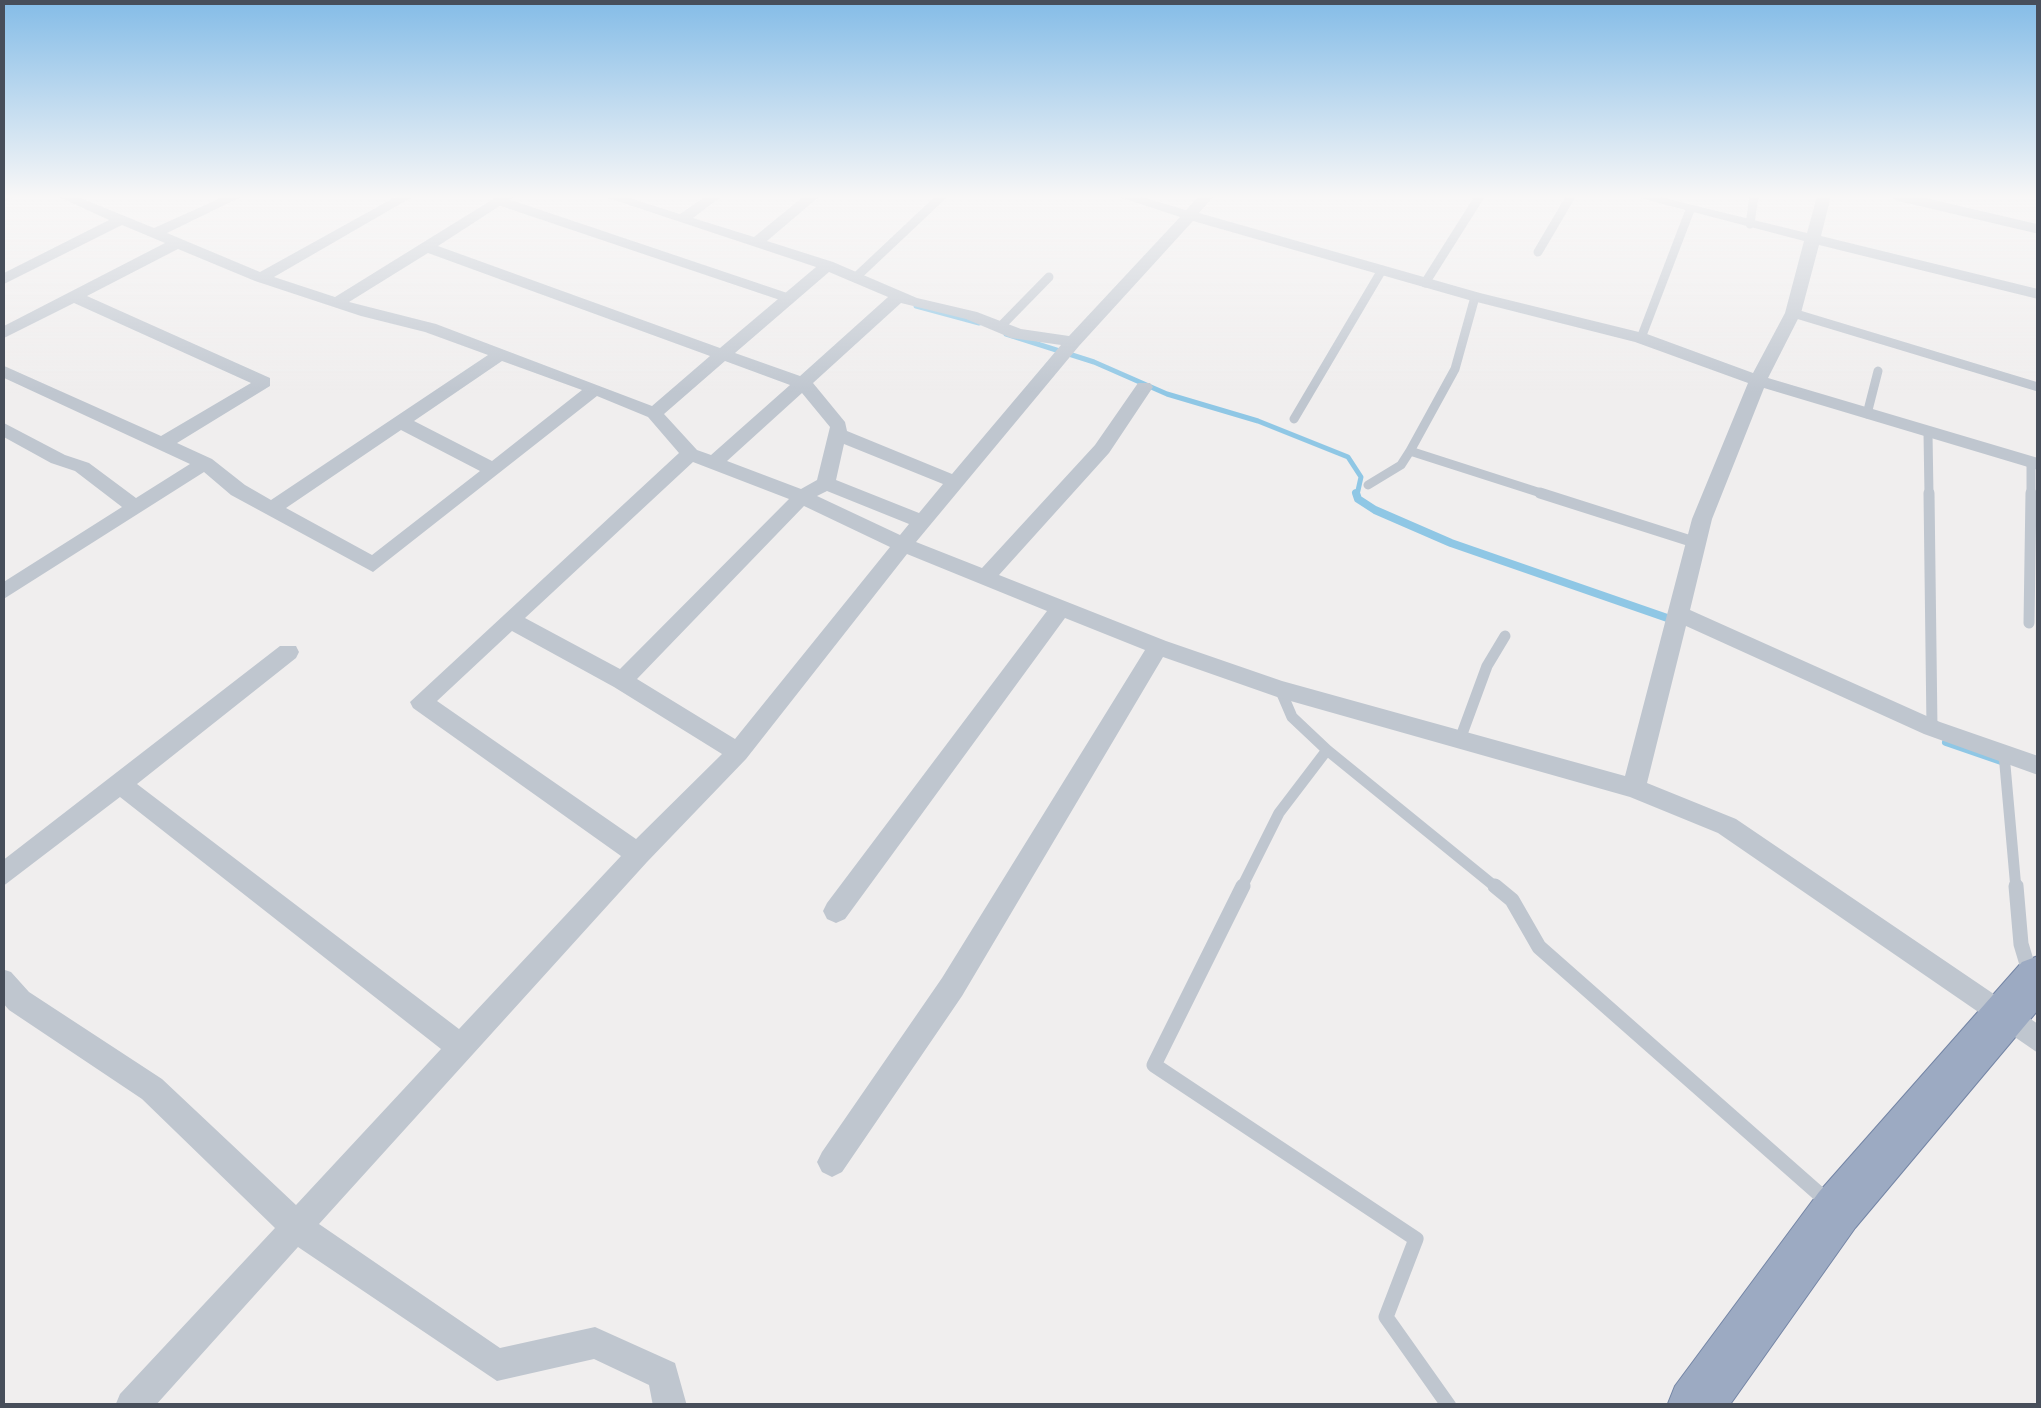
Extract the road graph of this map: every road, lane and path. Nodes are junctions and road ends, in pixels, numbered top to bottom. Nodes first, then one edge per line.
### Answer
1 (38, 262) edge
2 (142, 262) edge
3 (224, 262) edge
4 (290, 262) edge
5 (402, 262) edge
6 (467, 262) edge
7 (685, 262) edge
8 (813, 262) edge
9 (872, 262) edge
10 (1147, 262) edge
11 (1354, 262) edge
12 (1438, 262) edge
13 (1670, 262) edge
14 (1805, 262) edge
15 (1902, 262) edge
16 (827, 266) junction
17 (1382, 270) junction
18 (1049, 277) dead end
19 (261, 278) junction
20 (855, 278) junction
21 (2, 280) edge
22 (1425, 283) junction
23 (2038, 294) edge
24 (898, 296) junction
25 (75, 297) junction
26 (1475, 297) junction
27 (788, 298) junction
28 (338, 302) junction
29 (1793, 312) junction
30 (1000, 327) junction
31 (2, 334) edge
32 (1640, 338) junction
33 (1073, 342) junction
34 (501, 354) junction
35 (724, 354) junction
36 (2, 370) edge
37 (1878, 372) dead end
38 (1758, 381) junction
39 (804, 384) junction
40 (1144, 387) dead end
41 (595, 388) junction
42 (2038, 388) edge
43 (654, 413) junction
44 (1867, 414) junction
45 (1294, 419) dead end
46 (399, 422) junction
47 (2, 428) edge
48 (1928, 433) junction
49 (837, 434) junction
50 (163, 442) junction
51 (1410, 450) junction
52 (690, 454) junction
53 (715, 462) junction
54 (205, 463) junction
55 (2034, 463) edge
56 (492, 469) junction
57 (955, 482) junction
58 (826, 484) junction
59 (1368, 485) dead end
60 (802, 497) junction
61 (136, 508) junction
62 (272, 508) junction
63 (922, 522) junction
64 (1698, 543) junction
65 (902, 545) junction
66 (984, 579) junction
67 (2, 593) edge
68 (1060, 609) junction
69 (1679, 614) junction
70 (512, 621) junction
71 (2029, 623) dead end
72 (1505, 636) dead end
73 (1158, 647) junction
74 (288, 652) dead end
75 (622, 681) junction
76 (1280, 689) junction
77 (1932, 728) junction
78 (1459, 742) junction
79 (1327, 750) junction
80 (738, 752) junction
81 (2004, 754) junction
82 (2038, 766) edge
83 (120, 784) junction
84 (1634, 788) junction
85 (638, 854) junction
86 (2, 876) edge
87 (836, 911) dead end
88 (2, 981) edge
89 (2028, 1005) edge
90 (460, 1048) junction
91 (832, 1162) dead end
92 (1837, 1210) junction
93 (297, 1228) junction
94 (132, 1406) edge
95 (670, 1406) edge
96 (1449, 1406) edge
97 (1696, 1406) edge

1 - 21 street
2 - 25 street
3 - 19 street
4 - 19 street
5 - 28 street
6 - 35 street
7 - 27 lane
8 - 16 street
9 - 20 lane
10 - 33 street
11 - 17 street
12 - 22 lane
13 - 32 lane
14 - 29 street
15 - 23 street
16 - 20 street
16 - 27 street
17 - 22 street
17 - 45 lane
18 - 30 lane
19 - 28 street
20 - 24 street
22 - 26 street
24 - 30 street
24 - 39 street
25 - 31 street
25 - 50 street
26 - 32 street
26 - 51 lane
27 - 35 street
28 - 34 street
29 - 38 street
29 - 42 lane
30 - 33 street
32 - 38 street
33 - 57 street
34 - 41 street
34 - 46 street
35 - 39 street
35 - 43 street
36 - 50 street
37 - 44 lane
38 - 44 street
38 - 64 street
39 - 49 street
39 - 53 street
40 - 66 street
41 - 43 street
41 - 56 street
43 - 52 street
44 - 48 street
46 - 56 street
46 - 62 street
47 - 61 street
48 - 55 street
48 - 77 lane
49 - 57 street
49 - 58 street
50 - 54 street
51 - 59 lane
51 - 64 lane
52 - 53 street
52 - 70 street
53 - 60 street
54 - 61 street
54 - 62 street
55 - 71 lane
56 - 62 street
57 - 63 street
58 - 60 street
58 - 63 street
60 - 65 street
60 - 75 street
61 - 67 street
63 - 65 street
64 - 69 street
65 - 66 street
65 - 80 street
66 - 68 street
68 - 73 street
68 - 87 street
69 - 77 street
69 - 84 street
70 - 75 street
70 - 85 street
72 - 78 lane
73 - 76 street
73 - 91 street
74 - 83 street
75 - 80 street
76 - 78 street
76 - 79 lane
77 - 81 street
78 - 84 street
79 - 92 lane
79 - 96 lane
80 - 85 street
81 - 82 street
81 - 89 lane
83 - 86 street
83 - 90 street
84 - 89 street
85 - 90 street
88 - 93 street
89 - 92 highway
90 - 93 street
92 - 97 highway
93 - 94 street
93 - 95 street

